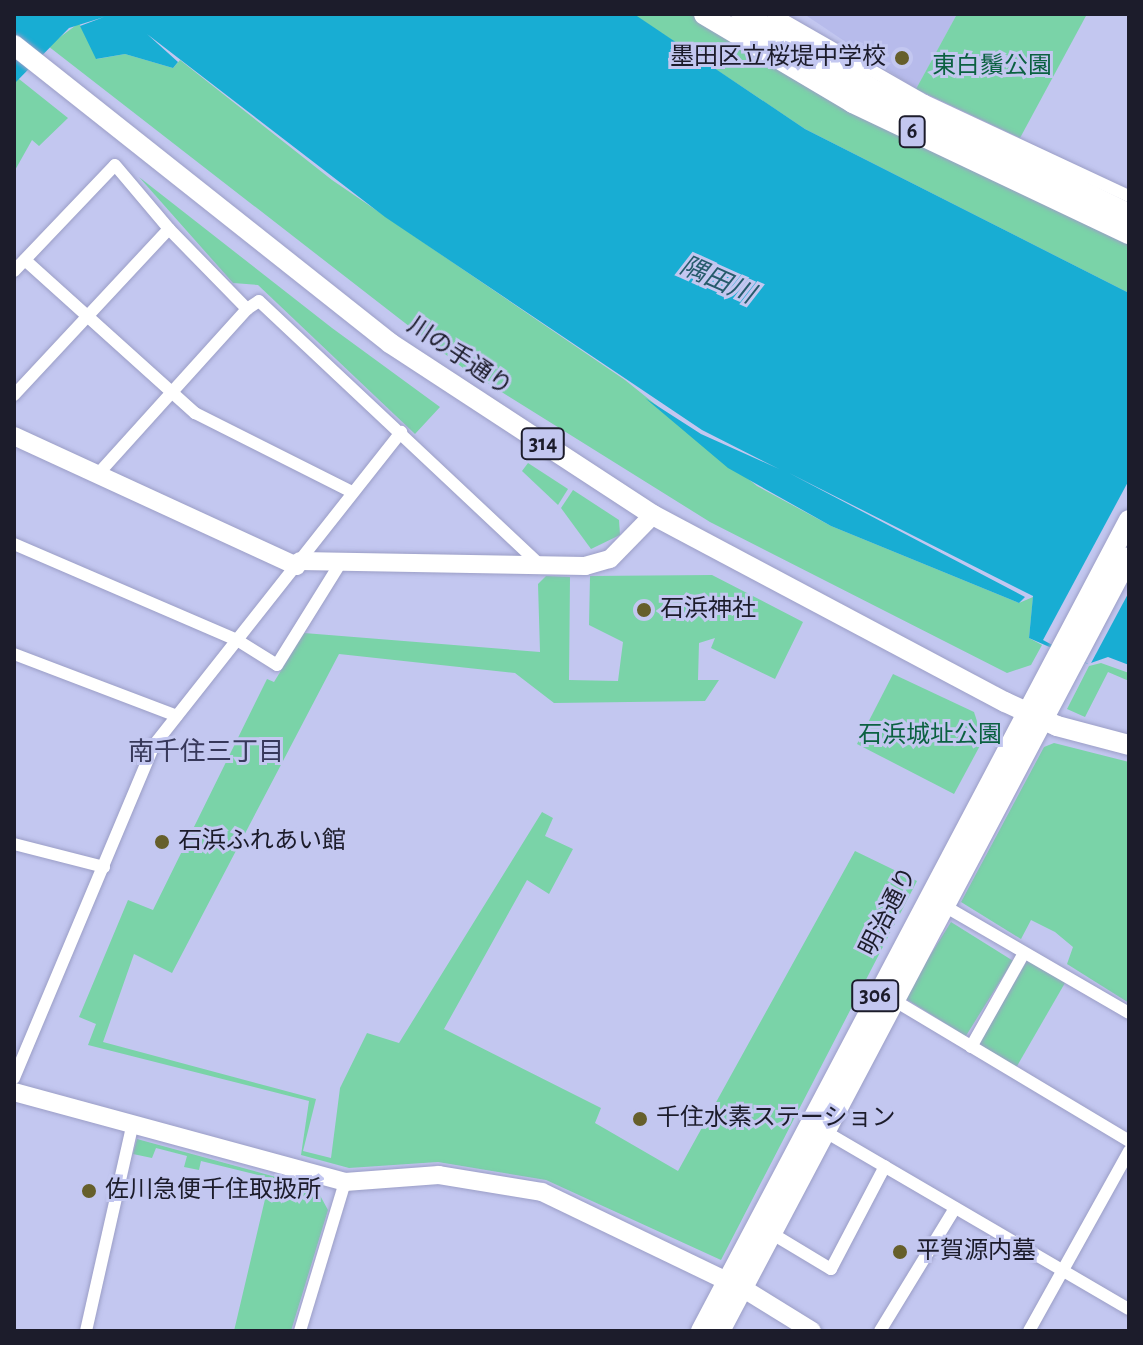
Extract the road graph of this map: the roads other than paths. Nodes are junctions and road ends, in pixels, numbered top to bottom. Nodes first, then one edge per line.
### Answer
1 (705, 14) edge
2 (742, 14) edge
3 (773, 14) edge
4 (14, 45) edge
5 (1129, 196) edge
6 (1129, 215) edge
7 (169, 229) junction
8 (1129, 233) edge
9 (25, 260) junction
10 (14, 271) edge
11 (247, 309) junction
12 (88, 317) junction
13 (171, 392) junction
14 (14, 395) edge
15 (401, 432) junction
16 (14, 436) edge
17 (98, 474) junction
18 (352, 492) junction
19 (653, 515) junction
20 (1129, 520) edge
21 (14, 544) edge
22 (1129, 557) edge
23 (341, 562) junction
24 (538, 563) junction
25 (298, 564) junction
26 (237, 640) junction
27 (1068, 653) junction
28 (14, 654) edge
29 (177, 716) junction
30 (1034, 716) junction
31 (1129, 745) edge
32 (14, 844) edge
33 (104, 867) junction
34 (941, 904) junction
35 (1024, 953) junction
36 (892, 999) junction
37 (1129, 1013) edge
38 (971, 1047) junction
39 (14, 1078) edge
40 (14, 1092) edge
41 (133, 1123) junction
42 (824, 1131) junction
43 (1129, 1141) edge
44 (1129, 1151) edge
45 (885, 1166) junction
46 (345, 1182) junction
47 (955, 1208) junction
48 (771, 1233) junction
49 (1064, 1271) junction
50 (735, 1285) junction
51 (1129, 1309) edge
52 (86, 1331) edge
53 (300, 1331) edge
54 (701, 1331) edge
55 (720, 1331) edge
56 (812, 1331) edge
57 (880, 1331) edge
58 (1029, 1331) edge

1 - 8 highway, 6
2 - 6 highway, 6
3 - 5 street
4 - 19 main road, 川の手通り / 314
7 - 9 street
7 - 11 street
7 - 12 street
9 - 10 street
9 - 12 street
11 - 13 street
11 - 15 street
12 - 13 street
12 - 14 street
13 - 17 street
13 - 18 street
15 - 18 street
15 - 24 street
16 - 17 street
17 - 25 street
18 - 25 street
19 - 24 street
19 - 30 main road, 川の手通り / 314
20 - 27 main road, 明治通り / 306
21 - 26 street
22 - 27 main road, 明治通り / 306
23 - 24 street
23 - 25 street
23 - 26 street
25 - 26 street
26 - 29 street
27 - 30 main road, 明治通り / 306
28 - 29 street
29 - 33 street
30 - 31 main road, 314
30 - 34 main road, 明治通り / 306
30 - 50 main road, 明治通り / 306
32 - 33 street
33 - 39 street
34 - 35 street
34 - 36 main road, 明治通り / 306
35 - 37 street
35 - 38 street
36 - 38 street
36 - 42 main road, 明治通り / 306
38 - 43 street
40 - 41 street
41 - 46 street
41 - 52 street
42 - 45 street
42 - 48 main road, 明治通り / 306
44 - 49 street
45 - 47 street
45 - 48 street
46 - 50 street
46 - 53 street
47 - 49 street
47 - 57 street
48 - 50 main road, 明治通り / 306
49 - 51 street
49 - 58 street
50 - 54 main road, 明治通り / 306
50 - 55 main road, 明治通り / 306
50 - 56 street

